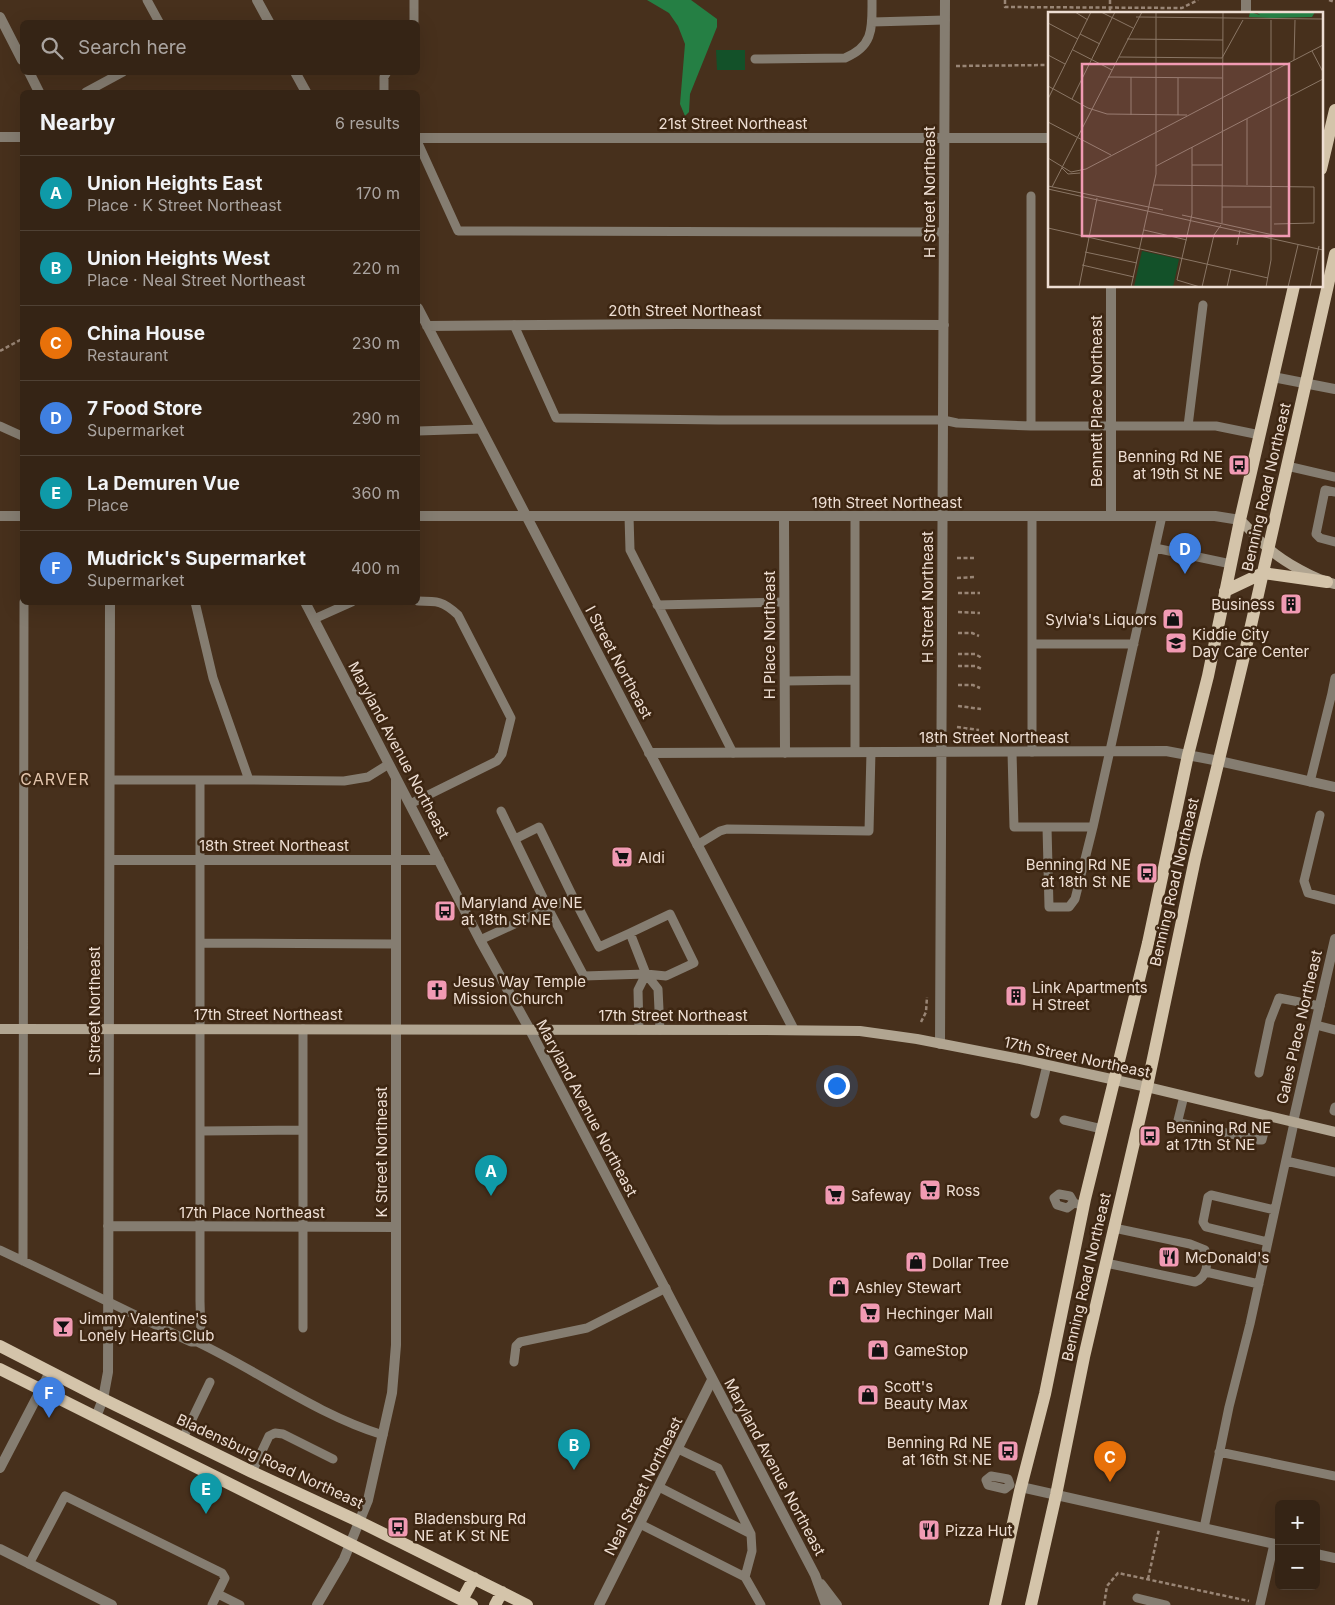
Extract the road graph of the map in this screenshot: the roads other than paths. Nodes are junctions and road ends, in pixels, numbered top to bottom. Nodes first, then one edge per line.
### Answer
1 (147, 0) edge
2 (257, 0) edge
3 (414, 0) edge
4 (872, 0) edge
5 (945, 0) edge
6 (0, 17) edge
7 (158, 20) edge
8 (268, 20) edge
9 (414, 20) edge
10 (945, 20) junction
11 (872, 22) junction
12 (20, 56) edge
13 (755, 60) dead end
14 (30, 75) edge
15 (117, 75) edge
16 (297, 75) edge
17 (385, 75) edge
18 (38, 90) edge
19 (90, 90) edge
20 (305, 90) edge
21 (384, 90) edge
22 (1335, 110) edge
23 (0, 137) edge
24 (20, 137) edge
25 (420, 138) edge
26 (944, 138) junction
27 (1048, 138) edge
28 (1328, 138) edge
29 (420, 147) edge
30 (1322, 165) edge
31 (1031, 196) dead end
32 (944, 232) junction
33 (1335, 254) edge
34 (1111, 288) edge
35 (1294, 288) edge
36 (1203, 305) dead end
37 (420, 312) edge
38 (514, 325) junction
39 (427, 326) junction
40 (944, 326) junction
41 (1273, 377) junction
42 (1307, 384) junction
43 (1335, 389) edge
44 (943, 420) junction
45 (1111, 425) junction
46 (0, 426) edge
47 (1031, 426) junction
48 (1188, 426) junction
49 (481, 429) junction
50 (420, 431) edge
51 (20, 435) edge
52 (1260, 435) junction
53 (1287, 466) junction
54 (1335, 477) edge
55 (1335, 492) edge
56 (0, 516) edge
57 (20, 516) edge
58 (420, 516) edge
59 (526, 516) junction
60 (629, 516) junction
61 (855, 516) junction
62 (943, 516) junction
63 (1032, 516) junction
64 (1111, 516) junction
65 (1162, 516) junction
66 (784, 517) junction
67 (1240, 520) junction
68 (1335, 542) edge
69 (1155, 548) junction
70 (1269, 548) junction
71 (1231, 564) junction
72 (1263, 574) junction
73 (1331, 583) edge
74 (1225, 590) junction
75 (420, 601) edge
76 (784, 602) junction
77 (24, 605) edge
78 (110, 605) edge
79 (196, 605) edge
80 (307, 605) edge
81 (345, 605) edge
82 (657, 605) junction
83 (314, 619) junction
84 (1032, 644) junction
85 (1134, 644) junction
86 (1335, 678) edge
87 (855, 680) junction
88 (785, 681) junction
89 (1333, 693) edge
90 (855, 752) junction
91 (871, 752) junction
92 (942, 752) junction
93 (1012, 752) junction
94 (1032, 752) junction
95 (1110, 752) junction
96 (649, 753) junction
97 (733, 753) junction
98 (785, 753) junction
99 (1188, 755) junction
100 (1220, 761) junction
101 (389, 764) junction
102 (396, 778) junction
103 (110, 780) junction
104 (200, 780) junction
105 (248, 780) junction
106 (1310, 782) junction
107 (1335, 787) edge
108 (410, 804) junction
109 (501, 811) dead end
110 (1320, 815) dead end
111 (1047, 827) junction
112 (1093, 827) junction
113 (515, 839) junction
114 (697, 845) junction
115 (110, 860) junction
116 (199, 860) junction
117 (396, 860) junction
118 (439, 860) junction
119 (573, 897) junction
120 (1335, 900) edge
121 (548, 908) junction
122 (630, 934) junction
123 (1335, 939) edge
124 (480, 940) junction
125 (200, 942) junction
126 (396, 944) junction
127 (646, 974) junction
128 (1320, 1006) junction
129 (1316, 1025) junction
130 (0, 1029) edge
131 (24, 1029) junction
132 (109, 1029) junction
133 (201, 1029) junction
134 (304, 1029) junction
135 (397, 1030) junction
136 (530, 1030) junction
137 (639, 1030) junction
138 (660, 1030) junction
139 (794, 1030) junction
140 (1335, 1030) edge
141 (940, 1044) junction
142 (1047, 1065) junction
143 (1258, 1073) dead end
144 (1114, 1080) junction
145 (1147, 1087) junction
146 (1184, 1096) junction
147 (1035, 1114) dead end
148 (1268, 1116) junction
149 (1064, 1120) dead end
150 (1293, 1123) junction
151 (1102, 1129) junction
152 (304, 1130) junction
153 (201, 1131) junction
154 (1335, 1132) edge
155 (1286, 1161) junction
156 (1335, 1172) edge
157 (1275, 1210) junction
158 (108, 1226) junction
159 (201, 1226) junction
160 (303, 1226) junction
161 (396, 1227) junction
162 (1114, 1228) junction
163 (1268, 1242) junction
164 (0, 1250) edge
165 (23, 1260) junction
166 (1106, 1263) junction
167 (1206, 1272) junction
168 (1259, 1284) junction
169 (666, 1288) junction
170 (108, 1302) junction
171 (303, 1328) dead end
172 (197, 1342) junction
173 (0, 1346) edge
174 (514, 1362) dead end
175 (0, 1369) edge
176 (50, 1372) junction
177 (712, 1380) junction
178 (210, 1382) dead end
179 (41, 1390) junction
180 (103, 1399) junction
181 (96, 1418) junction
182 (383, 1435) junction
183 (183, 1438) junction
184 (678, 1449) junction
185 (1220, 1452) junction
186 (333, 1460) dead end
187 (1, 1461) edge
188 (252, 1472) junction
189 (1335, 1476) edge
190 (1016, 1486) junction
191 (658, 1487) junction
192 (1056, 1495) junction
193 (358, 1521) junction
194 (640, 1524) junction
195 (1204, 1528) junction
196 (751, 1534) junction
197 (350, 1544) junction
198 (1275, 1544) edge
199 (1276, 1545) edge
200 (0, 1549) edge
201 (1320, 1555) edge
202 (1335, 1558) edge
203 (30, 1564) junction
204 (815, 1575) junction
205 (745, 1577) junction
206 (474, 1578) junction
207 (502, 1592) junction
208 (218, 1594) junction
209 (1136, 1598) dead end
210 (467, 1603) edge
211 (1260, 1604) edge
212 (112, 1605) edge
213 (212, 1605) edge
214 (240, 1605) edge
215 (317, 1605) edge
216 (495, 1605) edge
217 (527, 1605) edge
218 (599, 1605) edge
219 (761, 1605) edge
220 (826, 1605) edge
221 (837, 1605) edge
222 (995, 1605) edge
223 (1031, 1605) edge
224 (1166, 1605) edge

1 - 7 lane
2 - 8 street
3 - 9 lane
4 - 11 lane
5 - 10 street, H Street Northeast
6 - 12 street
10 - 11 lane
10 - 26 street, H Street Northeast
11 - 13 lane
14 - 18 street
15 - 19 lane
16 - 20 street
17 - 21 lane
22 - 28 main road
23 - 24 street
25 - 26 street, 21st Street Northeast
26 - 27 street, 21st Street Northeast
26 - 32 street, H Street Northeast
28 - 30 main road
29 - 32 lane
31 - 47 lane
32 - 40 street, H Street Northeast
33 - 42 main road, Benning Road Northeast
34 - 45 street, Bennett Place Northeast
35 - 41 main road, Benning Road Northeast
36 - 48 lane
37 - 39 street, I Street Northeast
38 - 39 street, 20th Street Northeast
38 - 40 street, 20th Street Northeast
38 - 44 lane
39 - 49 street, I Street Northeast
40 - 44 street, H Street Northeast
41 - 42 street
41 - 52 main road, Benning Road Northeast
42 - 43 street
42 - 53 main road, Benning Road Northeast
44 - 47 lane
44 - 62 street, H Street Northeast
45 - 47 lane
45 - 48 lane
45 - 64 street, Bennett Place Northeast
46 - 51 lane
48 - 52 lane
49 - 50 lane
49 - 59 street, I Street Northeast
52 - 67 main road, Benning Road Northeast
53 - 54 lane
53 - 70 main road, Benning Road Northeast
55 - 68 lane
56 - 57 street
58 - 59 street, 19th Street Northeast
59 - 60 street, 19th Street Northeast
59 - 96 street, I Street Northeast
60 - 66 street, 19th Street Northeast
60 - 82 lane
61 - 62 street, 19th Street Northeast
61 - 66 street, 19th Street Northeast
61 - 87 lane
62 - 63 street, 19th Street Northeast
62 - 92 street, H Street Northeast
63 - 64 street, 19th Street Northeast
63 - 84 lane
64 - 65 street, 19th Street Northeast
65 - 67 street, 19th Street Northeast
65 - 69 lane
66 - 76 street, H Place Northeast
67 - 70 main road
67 - 71 main road, Benning Road Northeast
69 - 71 lane
69 - 85 lane
70 - 72 main road, Benning Road Northeast
70 - 73 main road
71 - 74 main road, Benning Road Northeast
72 - 73 main road
72 - 74 main road
72 - 100 main road, Benning Road Northeast
74 - 99 main road, Benning Road Northeast
75 - 108 lane
76 - 82 lane
76 - 88 street, H Place Northeast
77 - 131 lane
78 - 103 street, L Street Northeast
79 - 105 lane
80 - 83 street, Maryland Avenue Northeast
81 - 83 lane
82 - 97 lane
83 - 101 street, Maryland Avenue Northeast
84 - 85 lane
84 - 94 lane
85 - 95 lane
86 - 89 lane
87 - 88 lane
87 - 90 lane
88 - 98 street, H Place Northeast
89 - 106 lane
90 - 91 street, 18th Street Northeast
90 - 98 street, 18th Street Northeast
91 - 92 street, 18th Street Northeast
91 - 114 lane
92 - 93 street, 18th Street Northeast
92 - 141 street, H Street Northeast
93 - 94 street, 18th Street Northeast
93 - 111 lane
94 - 95 street, 18th Street Northeast
95 - 99 street, 18th Street Northeast
95 - 112 lane
96 - 97 street, 18th Street Northeast
96 - 114 street, I Street Northeast
97 - 98 street, 18th Street Northeast
99 - 100 street, 18th Street Northeast
99 - 144 main road, Benning Road Northeast
100 - 106 street, 18th Street Northeast
100 - 145 main road, Benning Road Northeast
101 - 102 street, Maryland Avenue Northeast
101 - 105 lane
102 - 108 street, Maryland Avenue Northeast
102 - 117 street, K Street Northeast
103 - 104 lane
103 - 115 street, L Street Northeast
104 - 105 lane
104 - 116 lane
106 - 107 street, 18th Street Northeast
108 - 118 street, Maryland Avenue Northeast
109 - 113 lane
110 - 120 lane
111 - 112 lane
111 - 112 lane
113 - 119 lane
113 - 121 lane
114 - 139 street, I Street Northeast
115 - 116 street, 18th Street Northeast
115 - 132 street, L Street Northeast
116 - 117 street, 18th Street Northeast
116 - 125 lane
117 - 118 street, 18th Street Northeast
117 - 126 street, K Street Northeast
118 - 124 street, Maryland Avenue Northeast
119 - 121 lane
119 - 122 lane
121 - 124 lane
121 - 127 lane
122 - 127 lane
122 - 127 lane
123 - 128 street, Gales Place Northeast
124 - 136 street, Maryland Avenue Northeast
125 - 126 lane
125 - 133 lane
126 - 135 street, K Street Northeast
127 - 137 lane
127 - 138 lane
128 - 129 street, Gales Place Northeast
128 - 143 lane
129 - 140 lane
129 - 150 street, Gales Place Northeast
130 - 131 main road, 17th Street Northeast
131 - 132 main road, 17th Street Northeast
131 - 165 lane
132 - 133 main road, 17th Street Northeast
132 - 158 street, L Street Northeast
133 - 134 main road, 17th Street Northeast
133 - 153 lane
134 - 135 main road, 17th Street Northeast
134 - 152 lane
135 - 136 main road, 17th Street Northeast
135 - 161 street, K Street Northeast
136 - 137 main road, 17th Street Northeast
136 - 169 street, Maryland Avenue Northeast
137 - 138 main road, 17th Street Northeast
138 - 139 main road, 17th Street Northeast
139 - 141 main road, 17th Street Northeast
141 - 142 main road, 17th Street Northeast
142 - 144 main road, 17th Street Northeast
142 - 147 lane
144 - 145 main road, 17th Street Northeast
144 - 151 main road, Benning Road Northeast
145 - 146 main road, 17th Street Northeast
145 - 162 main road, Benning Road Northeast
146 - 148 main road, 17th Street Northeast
146 - 148 lane
148 - 150 main road, 17th Street Northeast
149 - 151 lane
150 - 154 main road, 17th Street Northeast
150 - 155 lane
151 - 190 main road, Benning Road Northeast
152 - 153 lane
152 - 160 lane
153 - 159 lane
155 - 156 lane
155 - 157 lane
157 - 163 lane
157 - 163 lane
158 - 159 street, 17th Place Northeast
158 - 170 street, L Street Northeast
159 - 160 street, 17th Place Northeast
159 - 172 lane
160 - 161 street, 17th Place Northeast
160 - 171 lane
161 - 182 street, K Street Northeast
162 - 166 main road, Benning Road Northeast
162 - 167 lane
163 - 168 lane
164 - 165 lane
165 - 170 lane
166 - 167 lane
166 - 192 main road, Benning Road Northeast
167 - 168 lane
168 - 185 lane
169 - 174 lane
169 - 177 street, Maryland Avenue Northeast
170 - 172 lane
170 - 180 street, L Street Northeast
172 - 182 lane
173 - 176 main road, Bladensburg Road Northeast
175 - 179 main road
176 - 179 street
176 - 180 main road, Bladensburg Road Northeast
177 - 184 street, Neal Street Northeast
177 - 204 street, Maryland Avenue Northeast
178 - 183 lane
179 - 181 main road
179 - 187 street
180 - 181 street, L Street Northeast
180 - 183 main road, Bladensburg Road Northeast
181 - 197 main road
182 - 193 street, K Street Northeast
183 - 188 main road, Bladensburg Road Northeast
184 - 191 street, Neal Street Northeast
184 - 196 lane
185 - 189 lane
185 - 195 lane
186 - 188 lane
188 - 193 main road, Bladensburg Road Northeast
190 - 192 street
190 - 222 main road, Benning Road Northeast
191 - 194 street, Neal Street Northeast
191 - 196 lane
192 - 195 street
192 - 223 main road, Benning Road Northeast
193 - 197 street, K Street Northeast
193 - 206 main road, Bladensburg Road Northeast
194 - 205 lane
194 - 218 street, Neal Street Northeast
195 - 198 street
196 - 205 lane
197 - 210 main road
197 - 215 street, K Street Northeast
199 - 211 lane
200 - 203 street
201 - 202 street
203 - 208 lane
203 - 212 street
204 - 220 street, Maryland Avenue Northeast
204 - 221 street, Maryland Avenue Northeast
205 - 219 lane
206 - 207 main road, Bladensburg Road Northeast
206 - 210 main road
207 - 216 main road
207 - 217 main road, Bladensburg Road Northeast
208 - 213 lane
208 - 214 lane
209 - 224 lane

